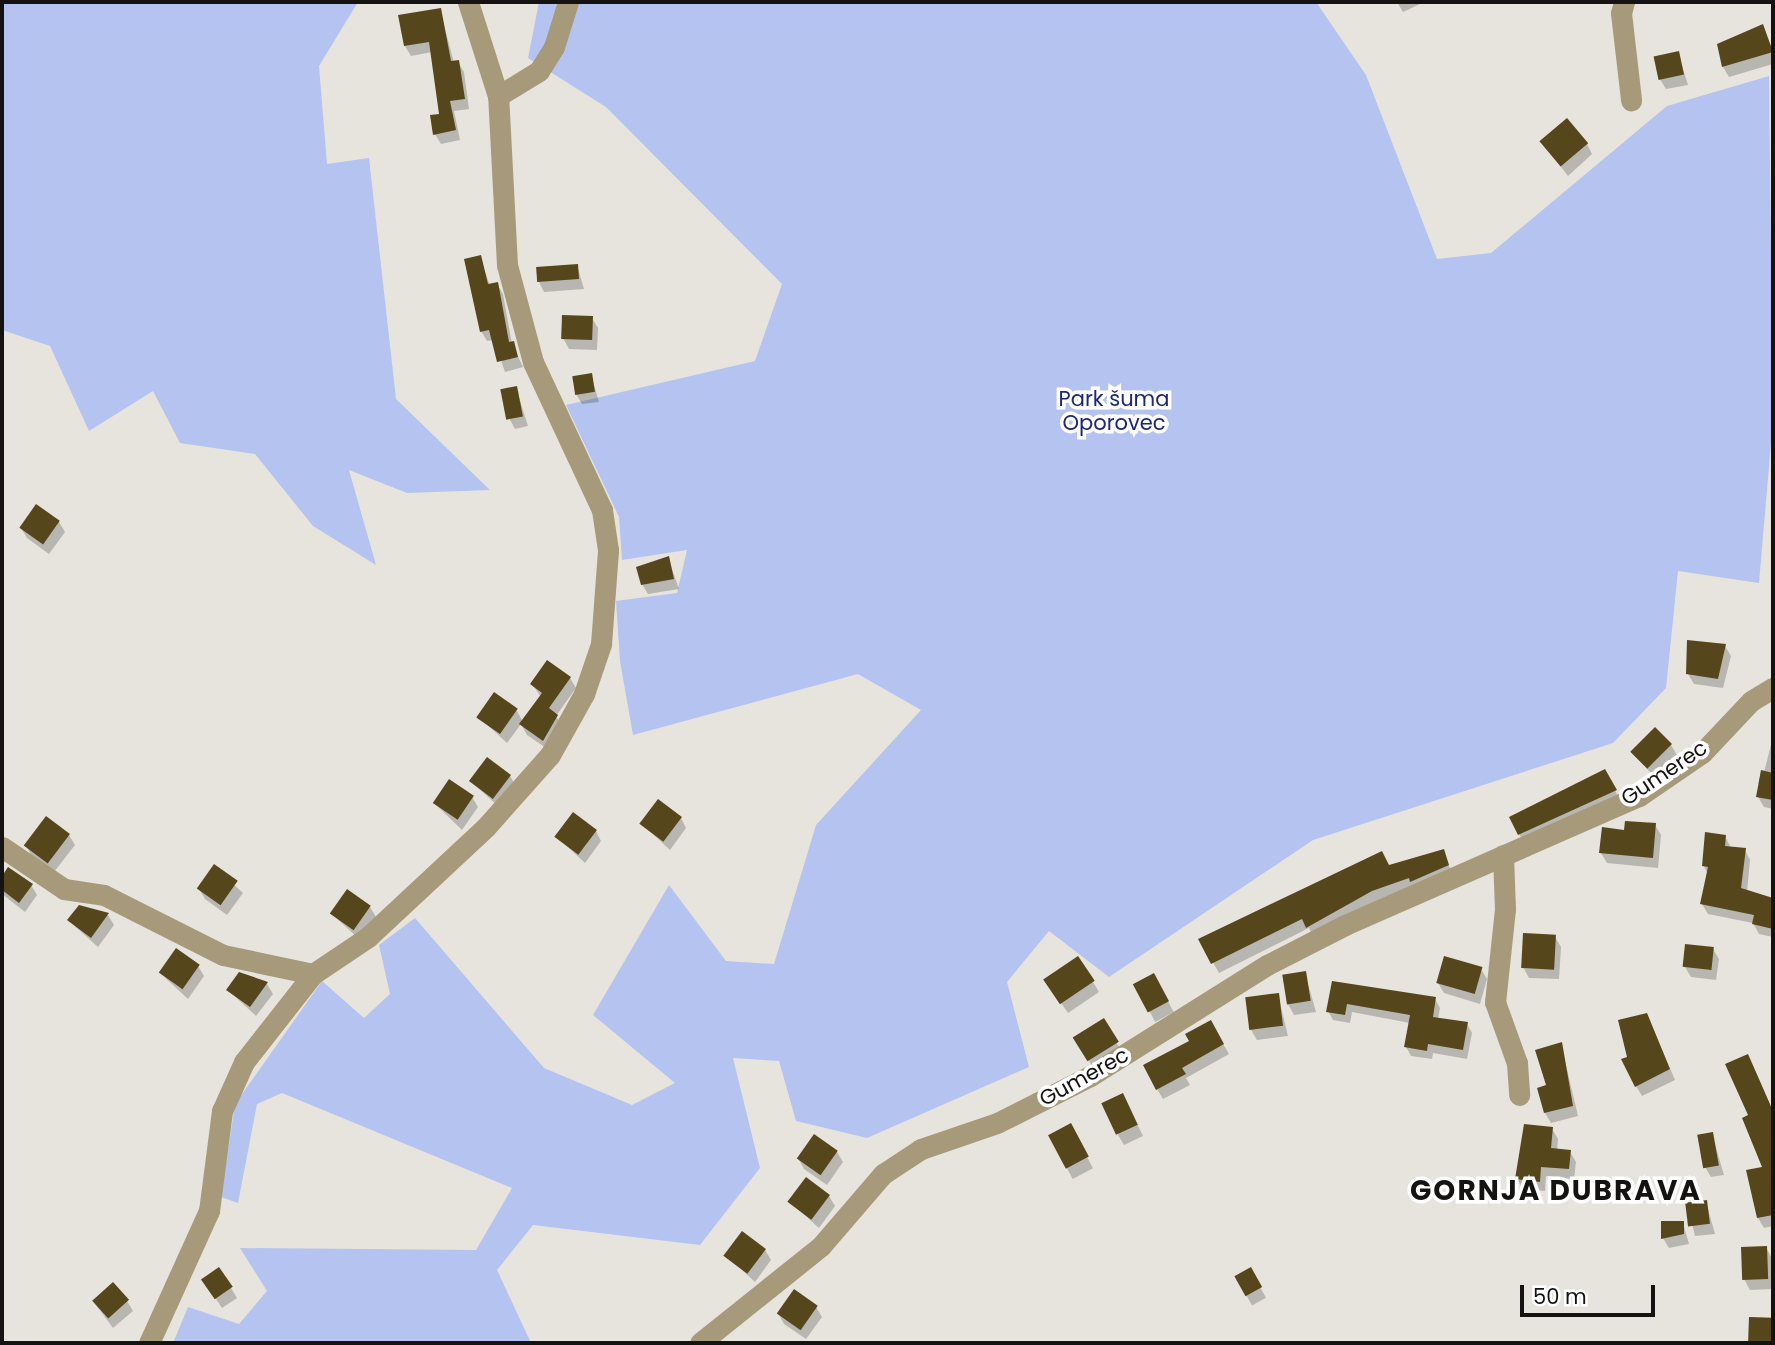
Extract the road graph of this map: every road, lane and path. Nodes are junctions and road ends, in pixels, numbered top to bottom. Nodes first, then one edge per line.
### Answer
1 (468, 2) edge
2 (568, 2) edge
3 (1624, 2) edge
4 (498, 96) junction
5 (1631, 100) dead end
6 (1773, 688) edge
7 (2, 847) edge
8 (1503, 855) junction
9 (313, 974) junction
10 (1519, 1095) dead end
11 (149, 1343) edge
12 (700, 1343) edge

1 - 4 street
2 - 4 street
3 - 5 street
4 - 9 street
6 - 8 street, Gumerec
7 - 9 street
8 - 10 street
8 - 12 street, Gumerec
9 - 11 street

